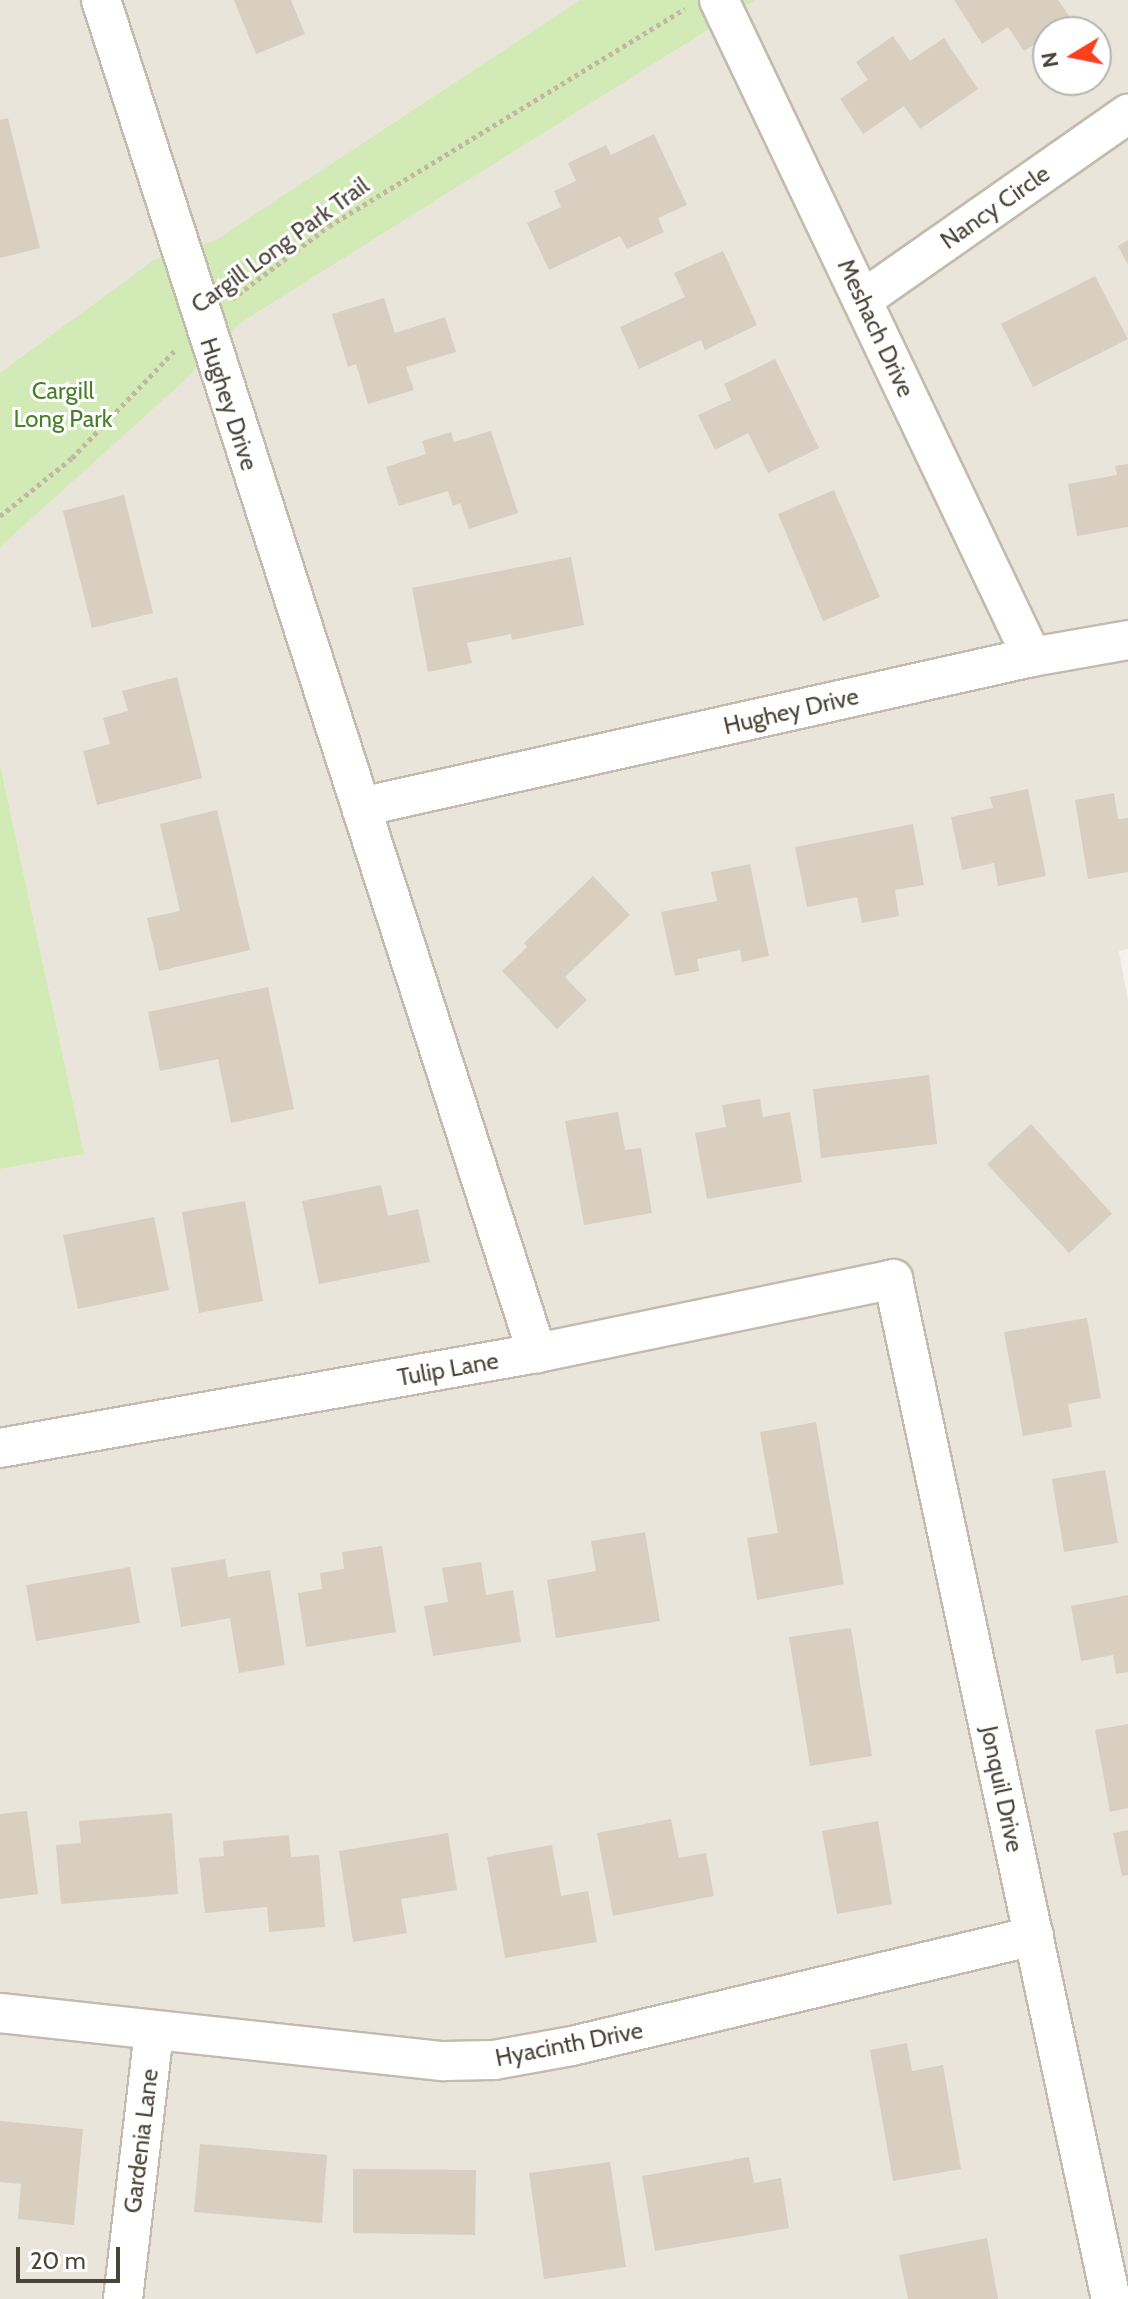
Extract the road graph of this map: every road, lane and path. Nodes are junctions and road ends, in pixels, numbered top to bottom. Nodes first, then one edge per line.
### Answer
1 (101, 0) edge
2 (703, 4) edge
3 (1128, 114) edge
4 (862, 300) junction
5 (202, 322) junction
6 (0, 516) edge
7 (1128, 640) edge
8 (1032, 657) junction
9 (361, 807) junction
10 (893, 1279) joint
11 (537, 1353) junction
12 (0, 1448) edge
13 (1034, 1936) junction
14 (0, 2013) edge
15 (154, 2030) junction
16 (123, 2299) edge
17 (1111, 2299) edge

1 - 5 street, Hughey Drive
2 - 4 street, Meshach Drive
2 - 5 path, Cargill Long Park Trail
3 - 4 street, Nancy Circle
4 - 8 street, Meshach Drive
5 - 6 path, Cargill Long Park Trail
5 - 9 street, Hughey Drive
7 - 8 street, Hughey Drive
8 - 9 street, Hughey Drive
9 - 11 street, Hughey Drive
10 - 11 street, Tulip Lane
10 - 13 street, Jonquil Drive
11 - 12 street, Tulip Lane
13 - 15 street, Hyacinth Drive
13 - 17 street, Jonquil Drive
14 - 15 street, Hyacinth Drive
15 - 16 street, Gardenia Lane

